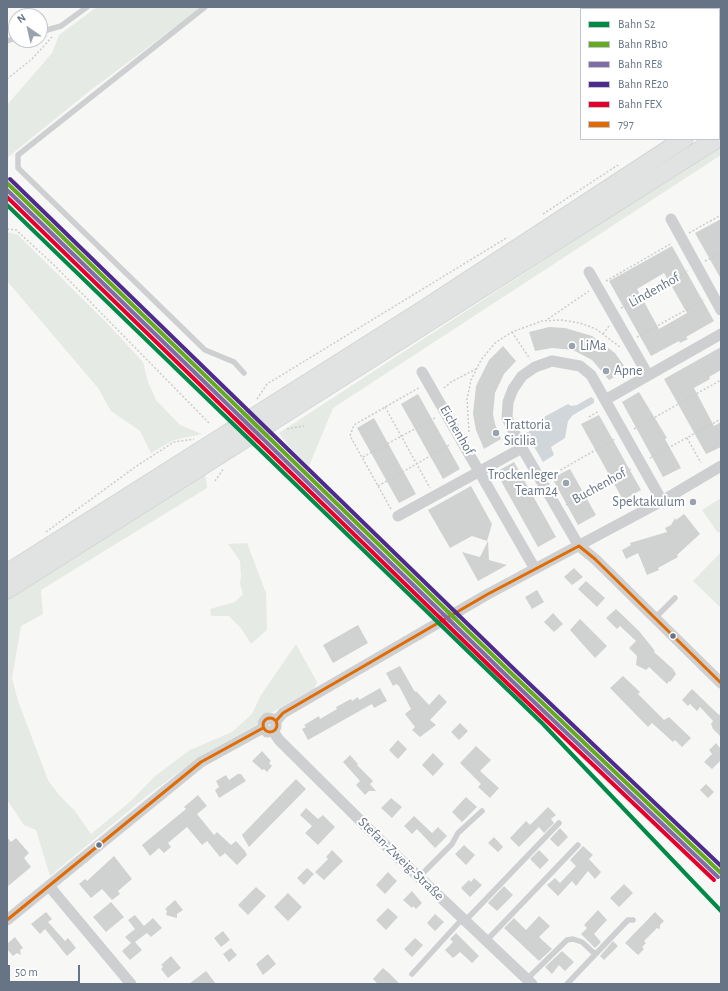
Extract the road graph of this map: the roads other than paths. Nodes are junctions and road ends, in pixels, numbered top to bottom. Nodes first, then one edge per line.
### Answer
1 (87, 7) edge
2 (205, 7) edge
3 (48, 30) edge
4 (682, 140) edge
5 (716, 140) edge
6 (671, 219) dead end
7 (589, 272) dead end
8 (721, 310) edge
9 (721, 334) edge
10 (422, 372) dead end
11 (244, 373) dead end
12 (648, 375) junction
13 (606, 403) junction
14 (522, 448) junction
15 (721, 466) edge
16 (480, 471) junction
17 (662, 501) junction
18 (398, 516) road end
19 (579, 546) junction
20 (535, 569) junction
21 (7, 573) edge
22 (7, 590) edge
23 (675, 598) dead end
24 (655, 618) junction
25 (721, 683) edge
26 (271, 727) junction
27 (482, 811) dead end
28 (559, 823) dead end
29 (578, 845) dead end
30 (419, 877) junction
31 (48, 886) junction
32 (7, 920) edge
33 (464, 920) junction
34 (633, 920) dead end
35 (486, 941) junction
36 (595, 954) junction
37 (412, 974) dead end
38 (529, 982) edge
39 (130, 984) edge
40 (567, 984) edge

1 - 3 lane
2 - 11 lane
4 - 21 main road
5 - 22 main road
6 - 8 street
7 - 12 street, Lindenhof
9 - 12 street
10 - 16 street, Eichenhof
12 - 13 street
13 - 14 street
13 - 17 street, Buchenhof
14 - 16 street
14 - 19 street
15 - 17 street
16 - 18 street, Eichenhof
16 - 20 street
17 - 19 street
19 - 20 street
19 - 24 street
20 - 26 street
23 - 24 lane
24 - 25 street
26 - 30 street, Stefan-Zweig-Straße
26 - 31 street
27 - 30 lane
28 - 33 lane
29 - 35 lane
30 - 33 street, Stefan-Zweig-Straße
31 - 32 street
31 - 39 street
33 - 35 street, Stefan-Zweig-Straße
33 - 37 lane
34 - 36 lane
35 - 38 street, Stefan-Zweig-Straße
36 - 38 lane
36 - 40 lane

